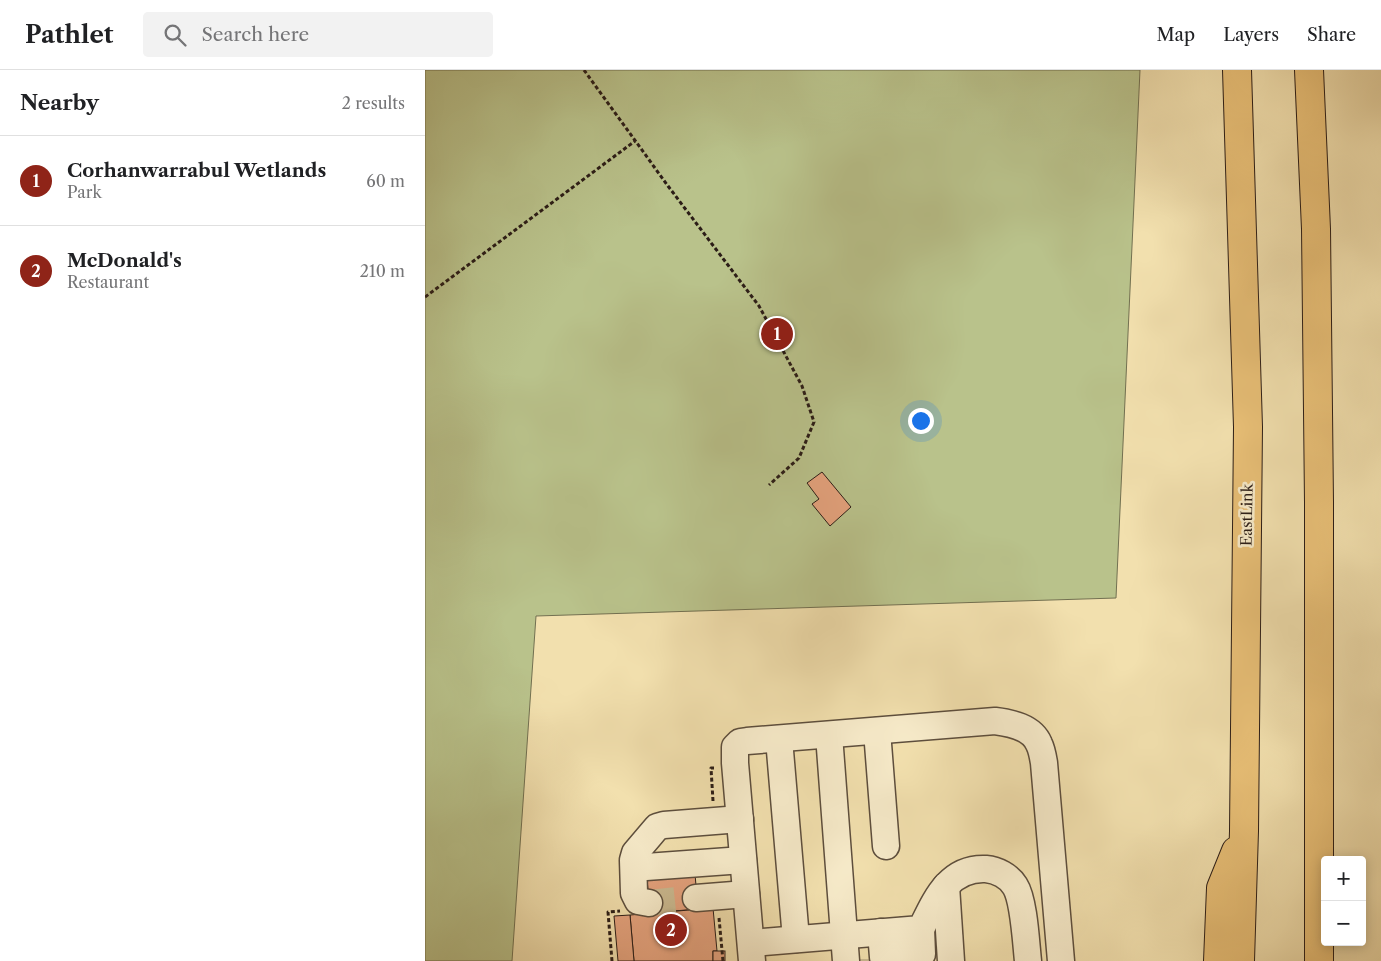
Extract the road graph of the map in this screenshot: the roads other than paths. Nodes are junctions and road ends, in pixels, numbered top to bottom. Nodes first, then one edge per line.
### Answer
1 (1237, 70) edge
2 (1309, 70) edge
3 (877, 731) junction
4 (829, 735) junction
5 (779, 739) junction
6 (739, 814) junction
7 (1244, 831) junction
8 (886, 846) dead end
9 (743, 860) junction
10 (639, 864) junction
11 (946, 886) junction
12 (746, 894) junction
13 (696, 898) tunnel mouth
14 (649, 903) dead end
15 (835, 947) edge
16 (1319, 948) edge
17 (951, 961) edge
18 (1028, 961) edge
19 (1061, 961) edge
20 (1218, 961) edge
21 (1240, 961) edge
22 (1324, 961) edge

1 - 7 highway, EastLink
2 - 16 highway
3 - 4 lane
3 - 8 lane
3 - 19 lane
4 - 5 lane
4 - 15 lane
5 - 6 lane
5 - 15 lane
6 - 9 lane
6 - 10 lane
7 - 20 highway
7 - 21 highway, EastLink
9 - 10 lane
9 - 12 lane
10 - 14 lane
11 - 15 lane
11 - 17 lane
11 - 18 lane
12 - 13 lane
12 - 15 lane
16 - 22 highway

